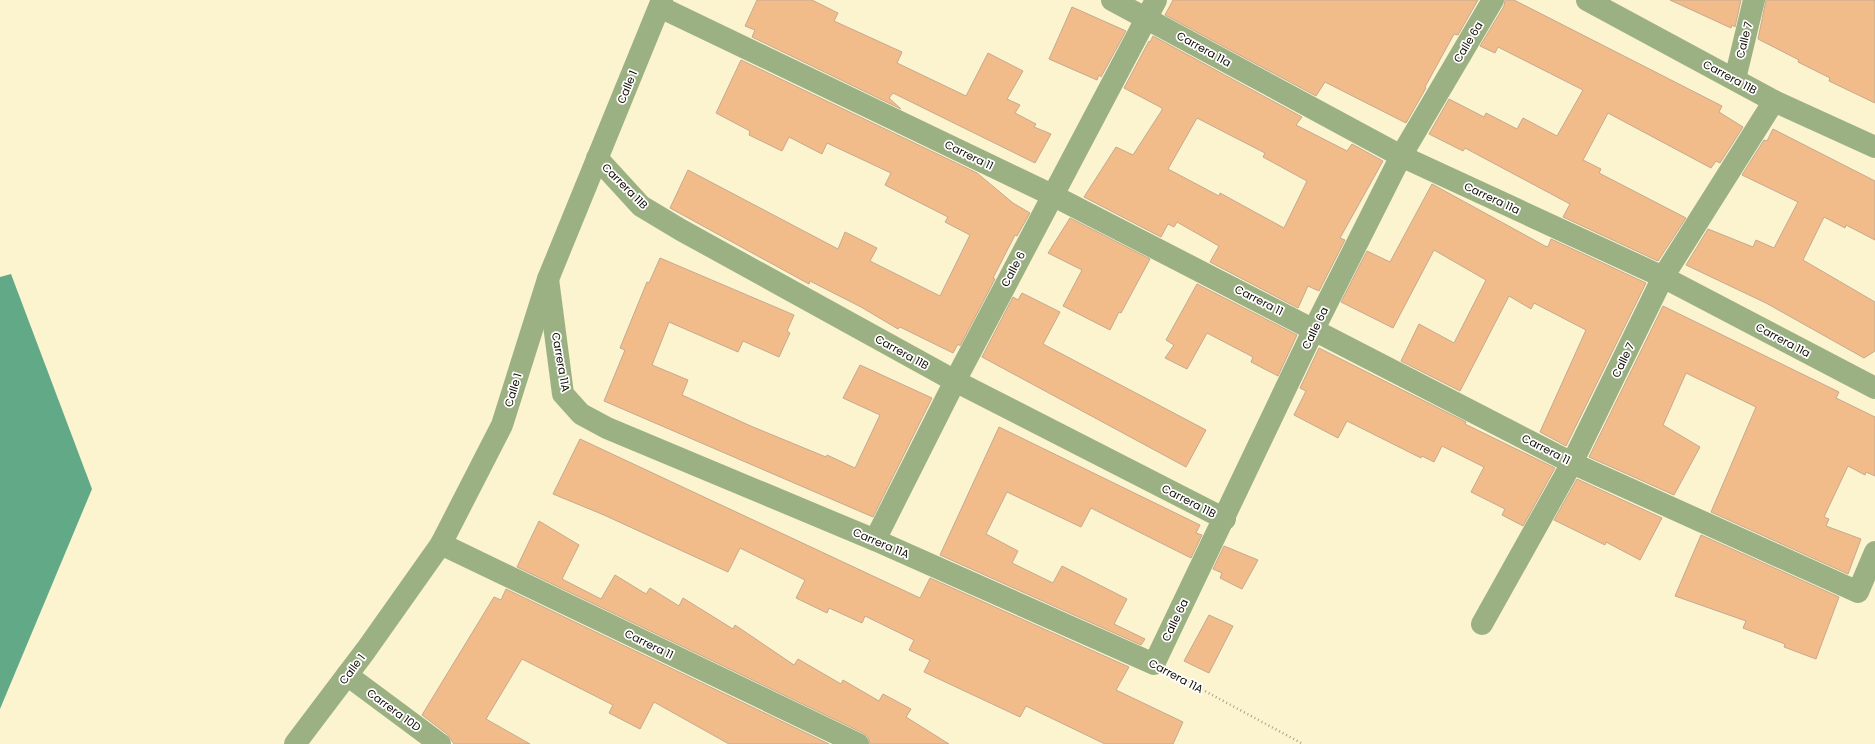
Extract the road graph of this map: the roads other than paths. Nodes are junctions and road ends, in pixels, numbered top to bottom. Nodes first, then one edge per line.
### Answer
1 (1112, 0) edge
2 (1492, 0) edge
3 (1587, 0) edge
4 (1754, 0) edge
5 (661, 3) edge
6 (1152, 9) edge
7 (1735, 80) junction
8 (1774, 101) junction
9 (1875, 146) edge
10 (1401, 156) junction
11 (597, 158) junction
12 (1052, 195) junction
13 (1663, 277) junction
14 (548, 279) junction
15 (1314, 329) junction
16 (955, 381) junction
17 (1875, 388) edge
18 (1572, 463) junction
19 (1225, 519) junction
20 (876, 540) junction
21 (441, 544) junction
22 (1875, 552) edge
23 (1482, 624) dead end
24 (1154, 664) joint
25 (347, 676) junction
26 (295, 744) edge
27 (440, 744) edge
28 (858, 744) edge

1 - 6 street, Carrera 11a
2 - 10 street, Calle 6a
3 - 7 street, Carrera 11B
4 - 7 street, Calle 7
5 - 11 street, Calle 1
5 - 12 street, Carrera 11
6 - 10 street, Carrera 11a
6 - 12 street, Calle 6
7 - 8 street, Carrera 11B
8 - 9 street, Carrera 11B
8 - 13 street, Calle 7
10 - 13 street, Carrera 11a
10 - 15 street, Calle 6a
11 - 14 street, Calle 1
11 - 16 street, Carrera 11B
12 - 15 street, Carrera 11
12 - 16 street, Calle 6
13 - 17 street, Carrera 11a
13 - 18 street, Calle 7
14 - 20 street, Carrera 11A
14 - 21 street, Calle 1
15 - 18 street, Carrera 11
15 - 19 street, Calle 6a
16 - 19 street, Carrera 11B
16 - 20 street, Calle 6
18 - 22 street, Carrera 11
18 - 23 street, Calle 7
19 - 24 street, Calle 6a
20 - 24 street, Carrera 11A
21 - 25 street, Calle 1
21 - 28 street, Carrera 11
25 - 26 street, Calle 1
25 - 27 street, Carrera 10D

